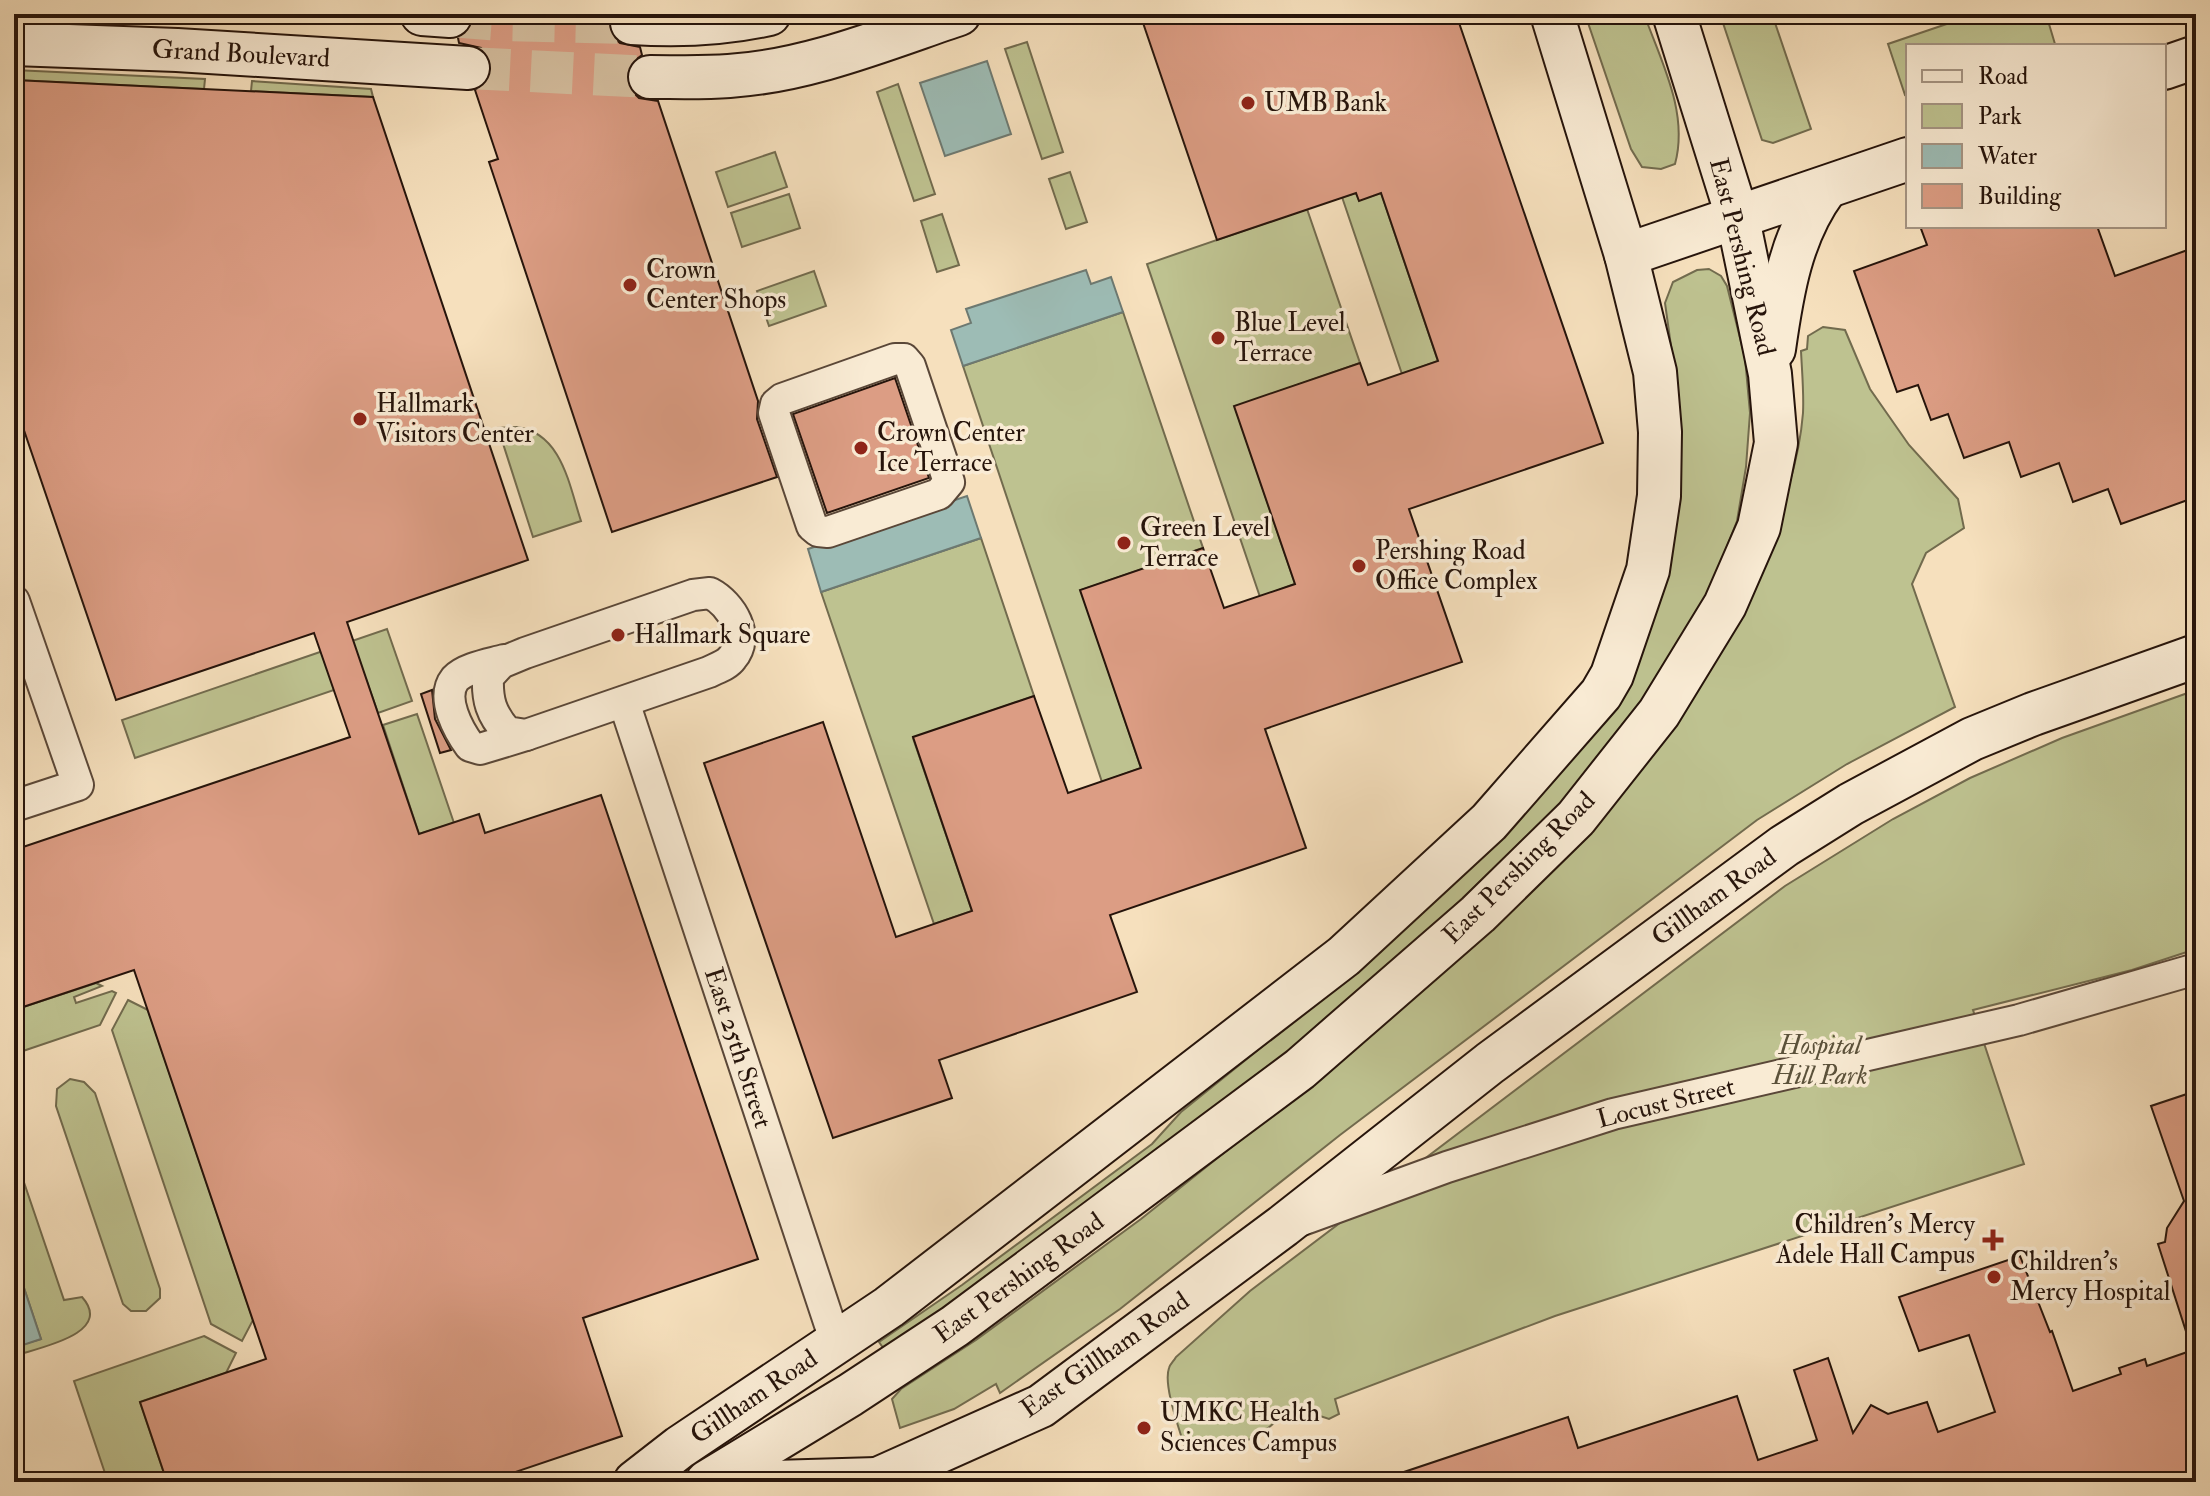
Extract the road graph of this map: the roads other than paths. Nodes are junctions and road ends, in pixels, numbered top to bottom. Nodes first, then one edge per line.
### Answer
1 (769, 14) edge
2 (959, 14) edge
3 (1552, 14) edge
4 (1674, 14) edge
5 (632, 23) tunnel mouth
6 (14, 44) edge
7 (2196, 57) edge
8 (2166, 67) edge
9 (468, 68) tunnel mouth
10 (650, 77) tunnel mouth
11 (1906, 160) edge
12 (1826, 188) junction
13 (1738, 219) junction
14 (1626, 255) junction
15 (1770, 374) junction
16 (782, 399) joint
17 (14, 601) edge
18 (2196, 656) edge
19 (624, 702) junction
20 (14, 806) edge
21 (2196, 969) edge
22 (1283, 1226) junction
23 (836, 1343) junction
24 (850, 1395) junction
25 (876, 1481) edge
26 (635, 1482) edge
27 (707, 1482) edge
28 (774, 1482) edge

1 - 5 main road
2 - 10 main road
3 - 14 main road, East Pershing Road
4 - 13 main road, East Pershing Road
6 - 9 main road, Grand Boulevard
7 - 8 main road
11 - 12 main road
12 - 13 main road
12 - 15 main road
13 - 14 main road
13 - 15 main road, East Pershing Road
14 - 23 main road, East Pershing Road
15 - 24 main road, East Pershing Road
16 - 16 street
17 - 20 street
18 - 22 main road, Gillham Road
19 - 19 street
19 - 23 street, East 25th Street
21 - 22 street, Locust Street
22 - 25 main road, East Gillham Road
23 - 24 main road, East 25th Street
23 - 26 main road, Gillham Road
24 - 27 main road, Gillham Road
25 - 28 main road

